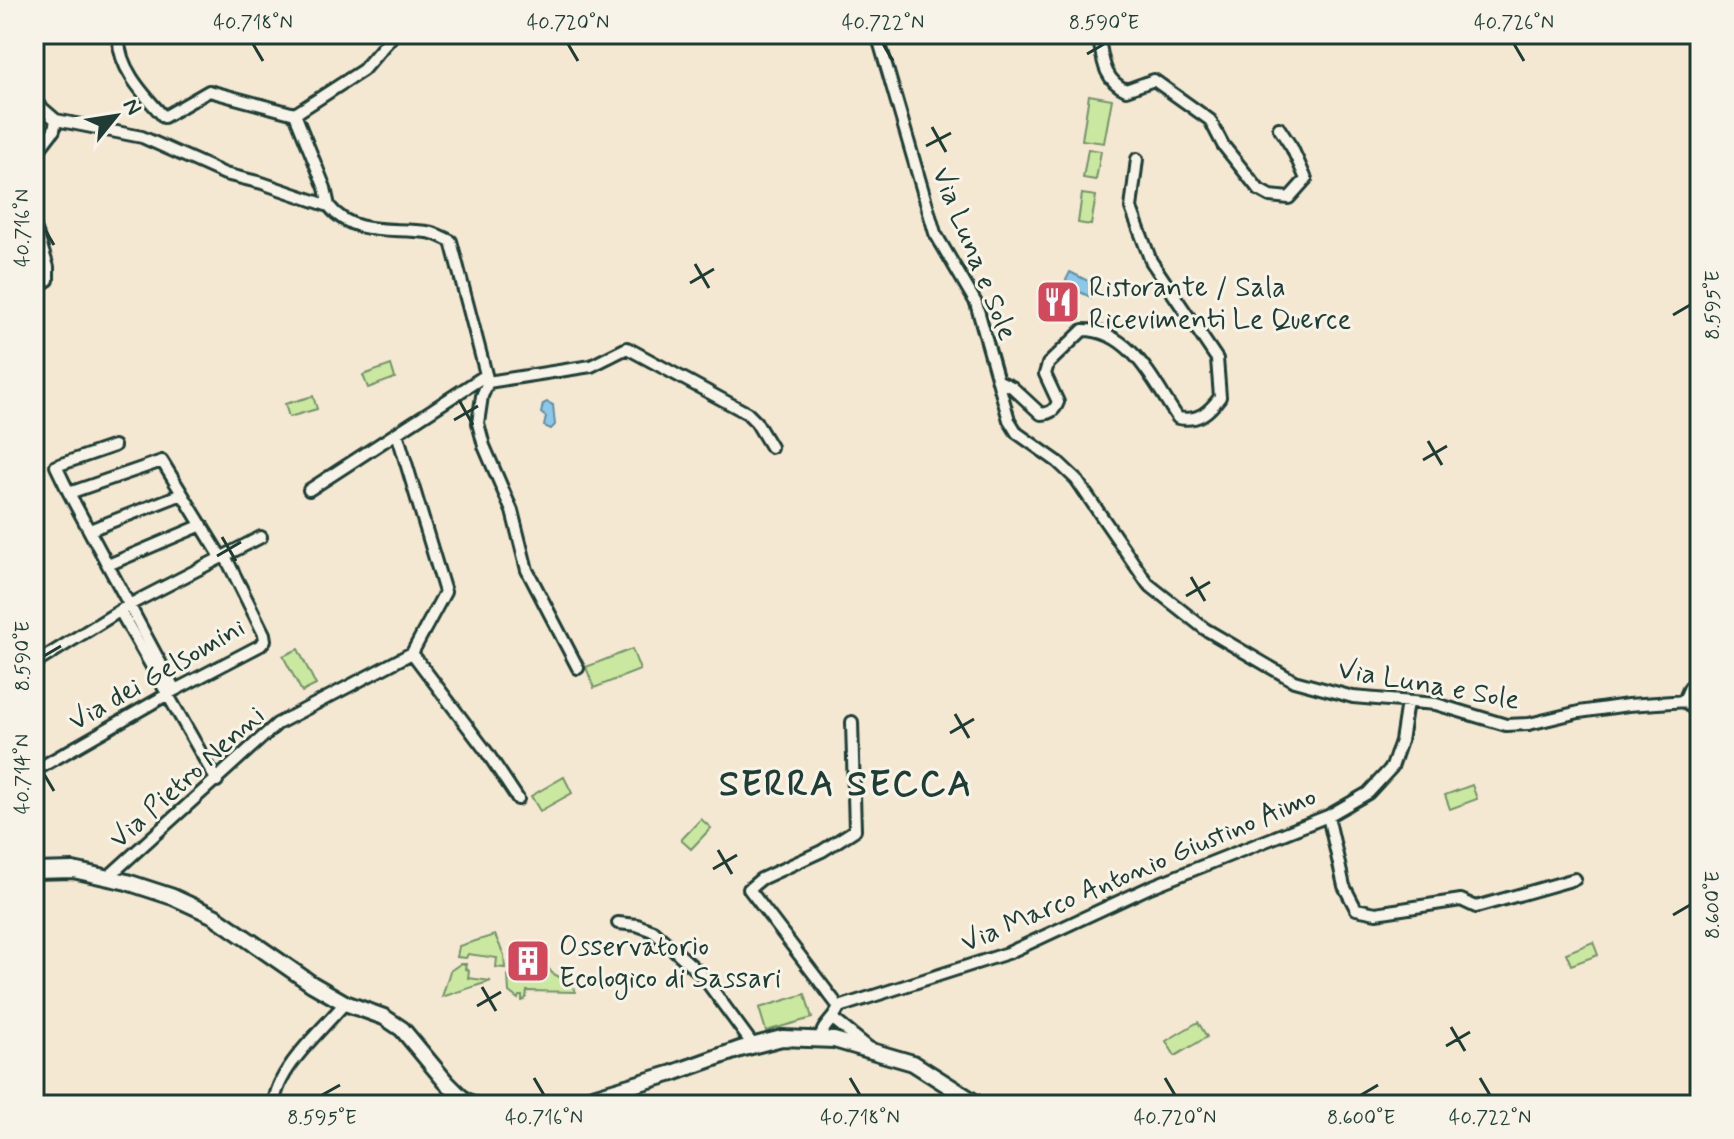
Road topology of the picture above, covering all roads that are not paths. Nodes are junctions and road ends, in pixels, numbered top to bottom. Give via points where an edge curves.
1 (119, 34) edge
2 (394, 34) edge
3 (877, 34) edge
4 (1098, 34) edge
5 (34, 101) edge
6 (295, 114) junction
7 (56, 120) junction
8 (1279, 128) dead end
9 (34, 156) edge
10 (1137, 159) dead end
11 (329, 206) junction
12 (34, 224) edge
13 (34, 289) edge
14 (487, 378) junction
15 (999, 381) junction
16 (397, 433) junction
17 (114, 446) dead end
18 (771, 447) dead end
19 (309, 490) dead end
20 (69, 493) junction
21 (182, 494) junction
22 (202, 525) junction
23 (90, 530) junction
24 (261, 537) dead end
25 (223, 556) junction
26 (108, 565) junction
27 (124, 608) junction
28 (412, 653) junction
29 (34, 664) edge
30 (578, 668) dead end
31 (1700, 683) edge
32 (170, 692) junction
33 (1687, 701) junction
34 (1407, 702) junction
35 (1700, 712) edge
36 (852, 722) dead end
37 (34, 771) edge
38 (217, 781) junction
39 (518, 799) dead end
40 (1328, 816) junction
41 (36, 872) edge
42 (107, 878) junction
43 (1575, 879) dead end
44 (618, 923) dead end
45 (345, 1003) junction
46 (839, 1007) junction
47 (833, 1019) junction
48 (827, 1040) junction
49 (753, 1045) junction
50 (872, 1051) junction
51 (274, 1105) edge
52 (474, 1105) edge
53 (566, 1105) edge
54 (979, 1105) edge

1 - 6 street via 118,45 134,81 164,117 209,91
2 - 6 street via 363,70
3 - 15 street, Via Luna e Sole via 935,233 976,303
4 - 8 street via 1106,74 1116,85 1126,90 1154,80 1210,120 1259,190 1289,198 1306,179
5 - 7 street
6 - 11 street
7 - 9 street
7 - 11 street via 142,137 225,174
10 - 15 street via 1131,208 1151,261 1217,359 1220,397 1198,418 1178,418 1125,344 1097,330 1083,330 1048,364 1045,374 1058,402 1051,412 1041,414
11 - 14 street via 359,227 431,232 451,241
12 - 13 street via 48,267 48,280
14 - 16 street
14 - 18 street via 591,366 627,348 747,413
14 - 30 street via 478,423 484,446 512,511 527,570
15 - 34 street, Via Luna e Sole via 1017,433 1076,479 1148,584 1205,629 1294,681 1353,697
16 - 19 street
16 - 28 street via 445,592
17 - 20 street via 56,466
20 - 21 street via 162,461
20 - 23 street
21 - 22 street
21 - 23 street
22 - 25 street
22 - 26 street
23 - 26 street
24 - 25 street
25 - 27 street
25 - 32 street, Via dei Gelsomini via 265,640
26 - 27 street
27 - 29 street
27 - 32 street
28 - 38 street, Via Pietro Nenni via 277,724
28 - 39 street
31 - 33 street via 1690,687
32 - 37 street, Via dei Gelsomini
32 - 38 street
33 - 34 street, Via Luna e Sole via 1506,725 1436,704
33 - 35 street
34 - 40 street, Via Marco Antonio Giustino Aimo via 1392,767 1368,793
36 - 46 street via 855,830 749,889
38 - 42 street, Via Pietro Nenni
40 - 43 street via 1344,886 1356,909 1376,913 1461,900 1476,907
40 - 46 street, Via Marco Antonio Giustino Aimo via 1150,887 1008,953
41 - 42 main road via 73,870
42 - 45 main road via 173,897 214,916
44 - 49 street via 653,931 701,974
45 - 51 street via 283,1075
45 - 52 main road via 402,1029 446,1082
46 - 47 street
47 - 48 street via 820,1033
47 - 50 street
48 - 49 main road via 782,1038
48 - 50 main road
49 - 53 main road
50 - 54 main road via 913,1063

